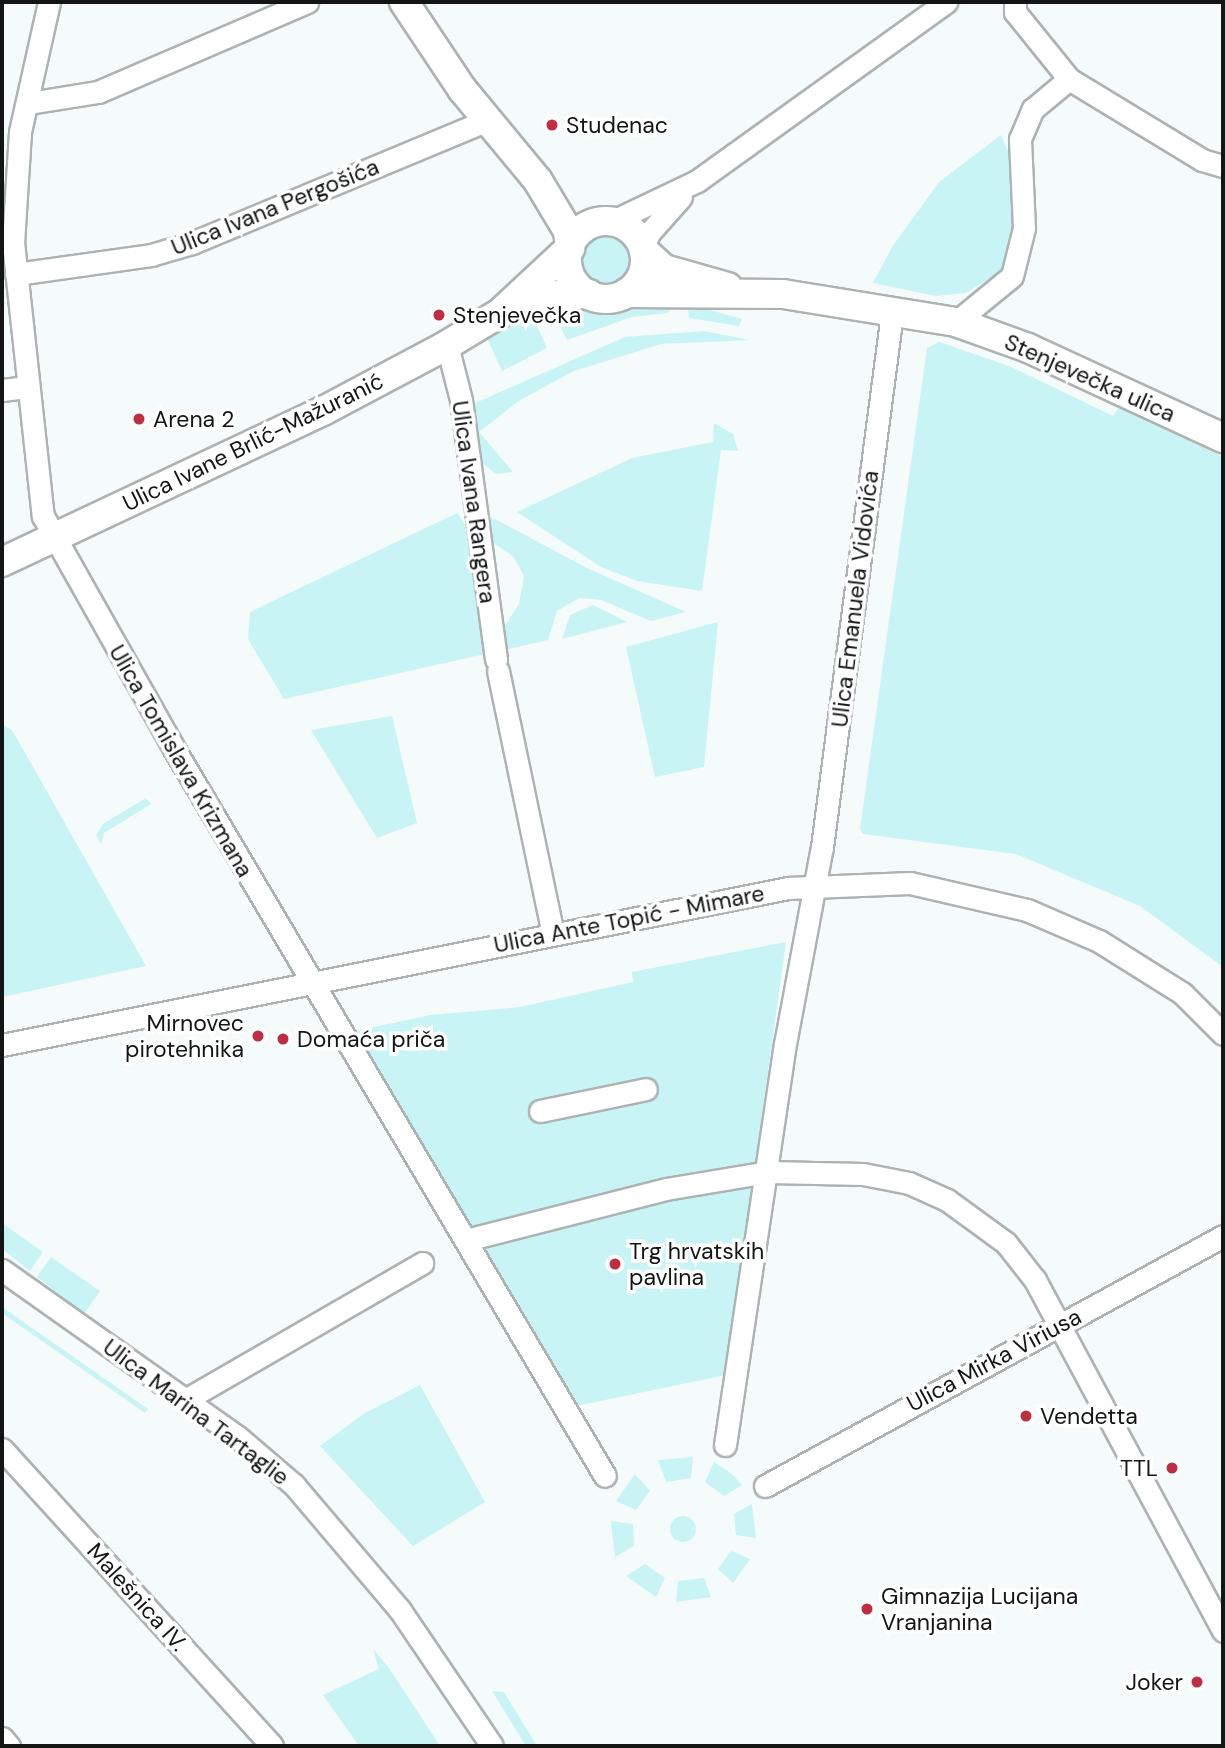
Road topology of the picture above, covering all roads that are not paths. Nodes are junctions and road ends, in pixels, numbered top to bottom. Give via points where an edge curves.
1 (49, 2) edge
2 (307, 2) edge
3 (404, 2) edge
4 (946, 2) edge
5 (1015, 7) edge
6 (1069, 79) junction
7 (29, 103) junction
8 (486, 120) junction
9 (11, 133) edge
10 (1223, 166) edge
11 (538, 181) junction
12 (697, 181) junction
13 (607, 221) junction
14 (7, 243) edge
15 (570, 248) junction
16 (644, 250) junction
17 (16, 274) junction
18 (740, 291) junction
19 (626, 293) junction
20 (589, 295) junction
21 (500, 313) junction
22 (891, 313) junction
23 (956, 322) junction
24 (447, 345) junction
25 (27, 387) junction
26 (2, 390) edge
27 (1223, 438) edge
28 (54, 538) junction
29 (2, 562) edge
30 (815, 885) junction
31 (553, 934) junction
32 (311, 982) junction
33 (1223, 1034) edge
34 (2, 1045) edge
35 (646, 1088) dead end
36 (540, 1111) dead end
37 (768, 1172) junction
38 (1223, 1236) edge
39 (466, 1240) junction
40 (422, 1263) dead end
41 (2, 1270) edge
42 (1060, 1325) junction
43 (185, 1400) junction
44 (725, 1445) dead end
45 (2, 1448) edge
46 (605, 1476) dead end
47 (765, 1486) dead end
48 (1223, 1631) edge
49 (2, 1738) edge
50 (9, 1746) edge
51 (272, 1746) edge
52 (492, 1746) edge

1 - 7 street, Ulica Tomislava Krizmana
2 - 7 street via 98,92
3 - 8 street
4 - 12 street
5 - 6 street
6 - 10 street via 1202,160
6 - 23 street via 1033,108 1020,139 1024,228 1012,276
7 - 9 street, Ulica Tomislava Krizmana
8 - 11 street
8 - 17 street, Ulica Ivana Pergošića via 192,243 151,255
9 - 14 street, Ulica Tomislava Krizmana
11 - 13 street via 577,212
11 - 15 street via 568,231
12 - 13 street
12 - 16 street via 666,211
13 - 15 street via 580,231
13 - 16 street via 634,232
14 - 17 street, Ulica Tomislava Krizmana
15 - 20 street via 571,277
15 - 21 street, Ulica Ivane Brlić-Mažuranić
16 - 18 street, Stenjevečka ulica via 664,269
16 - 19 street via 643,273
17 - 25 street, Ulica Tomislava Krizmana
18 - 19 street, Stenjevečka ulica via 705,296
18 - 22 street, Stenjevečka ulica
19 - 20 street via 614,298
20 - 21 street, Ulica Ivane Brlić-Mažuranić via 559,295
21 - 24 street, Ulica Ivane Brlić-Mažuranić
22 - 23 street, Stenjevečka ulica
22 - 30 street, Ulica Emanuela Vidovića
23 - 27 street, Stenjevečka ulica via 1028,348
24 - 28 street, Ulica Ivane Brlić-Mažuranić via 323,411
24 - 31 street, Ulica Ivana Rangera via 461,400 497,665
25 - 26 street
25 - 28 street, Ulica Tomislava Krizmana via 38,496
28 - 29 street, Ulica Ivane Brlić-Mažuranić
28 - 32 street, Ulica Tomislava Krizmana
30 - 31 street, Ulica Ante Topić - Mimare
30 - 33 street, Ulica Ante Topić - Mimare via 911,883 1027,910 1146,968
30 - 37 street
31 - 32 street, Ulica Ante Topić - Mimare
32 - 34 street, Ulica Ante Topić - Mimare
32 - 39 street
35 - 36 street
37 - 39 street via 666,1189
37 - 42 street via 863,1174 909,1183 947,1200 1006,1243
37 - 44 street
38 - 42 street, Ulica Mirka Viriusa
39 - 46 street
40 - 43 street
41 - 43 street, Ulica Marina Tartaglie
42 - 47 street, Ulica Mirka Viriusa
42 - 48 street
43 - 52 street, Ulica Marina Tartaglie via 257,1451 318,1509 400,1610
45 - 51 street, Malešnica IV.
49 - 50 street

